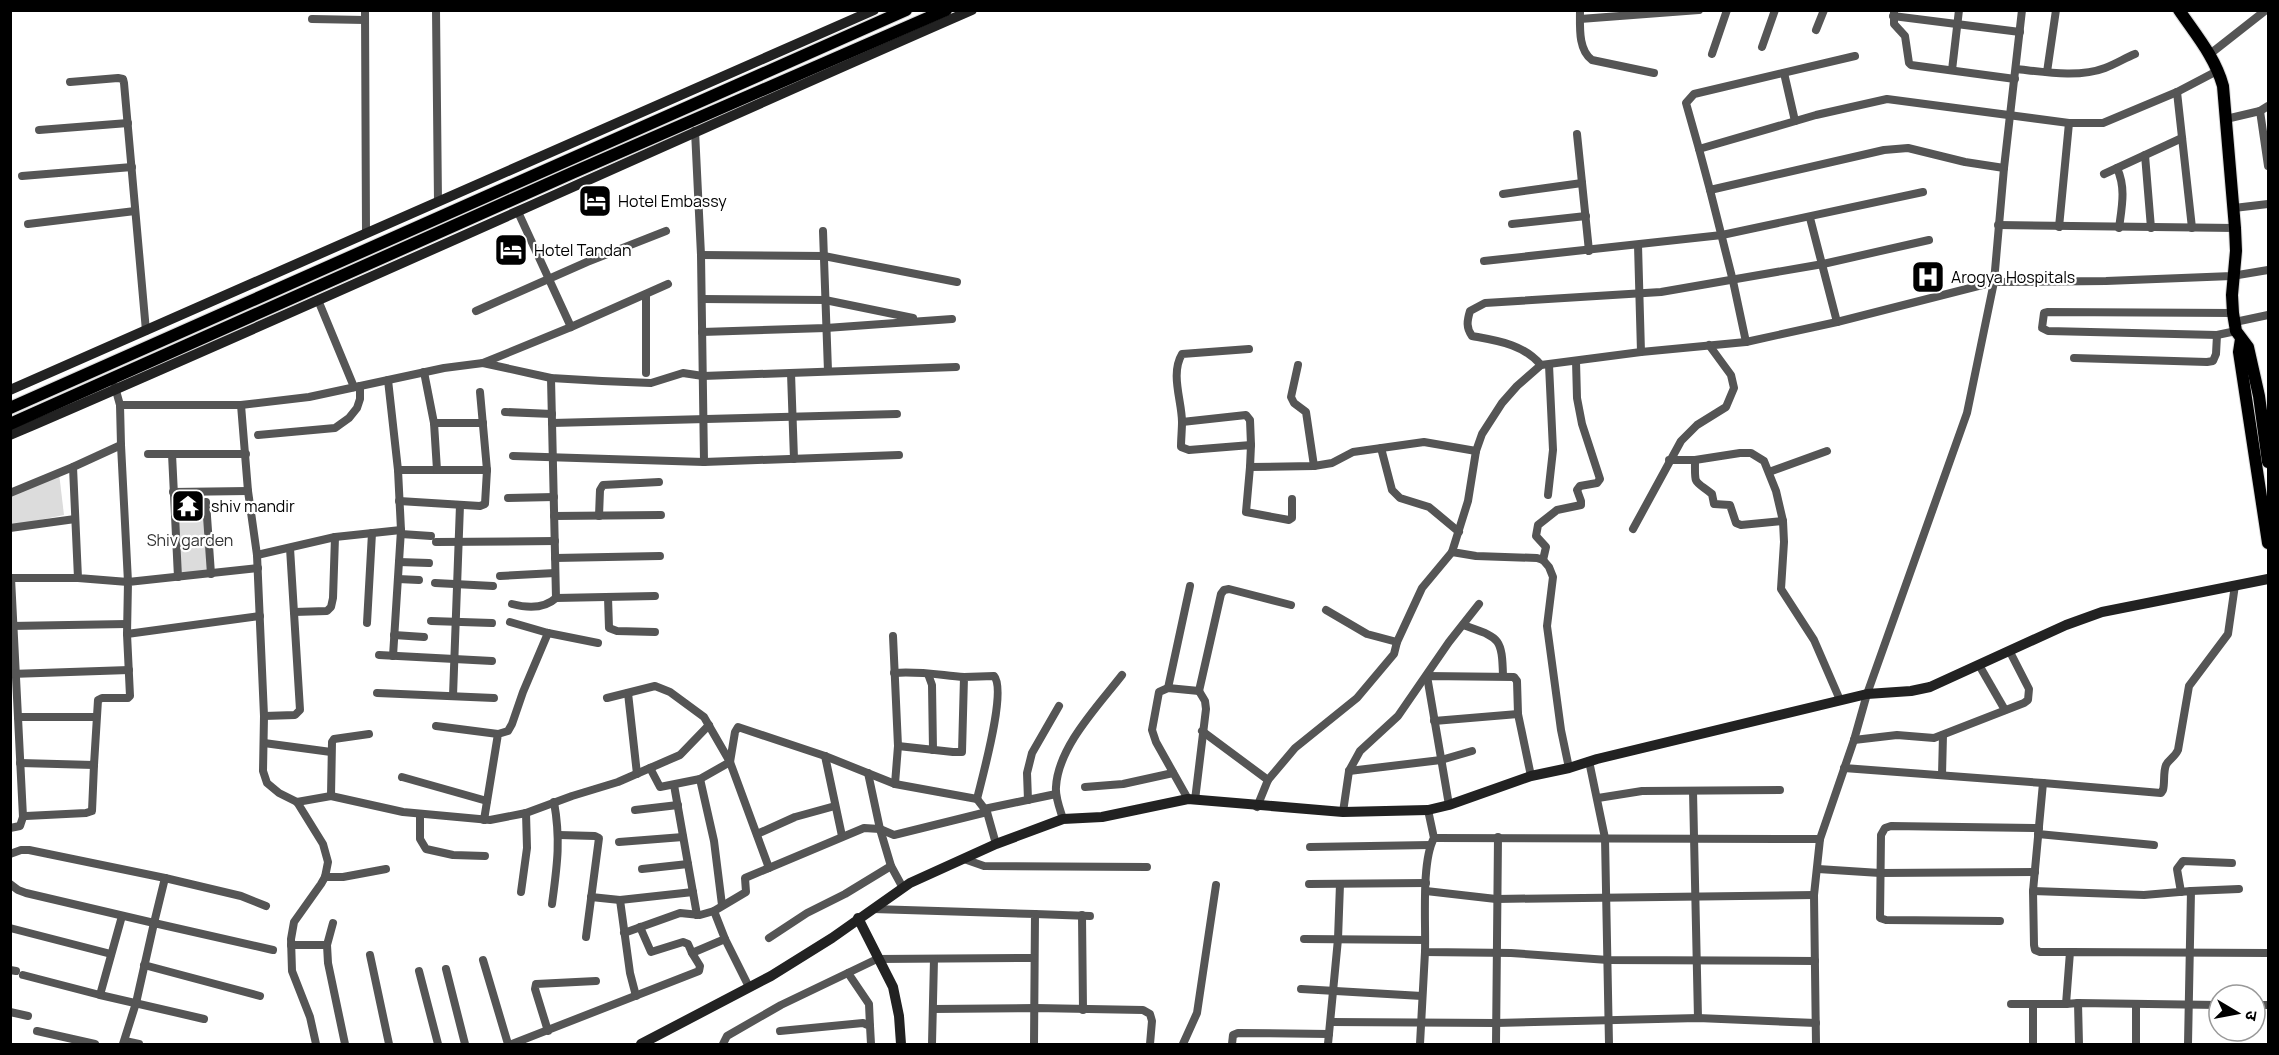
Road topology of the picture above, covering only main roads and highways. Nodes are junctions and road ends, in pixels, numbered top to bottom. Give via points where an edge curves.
1 (906, 10) edge
2 (946, 10) edge
3 (2179, 10) edge
4 (2236, 326) junction
5 (10, 408) edge
6 (10, 424) edge
7 (2268, 462) edge
8 (2268, 543) edge

1 - 5 main road
2 - 6 main road via 572,173 114,384
3 - 4 main road via 2210,54 2223,86 2234,208 2236,251 2232,276
4 - 7 main road via 2248,347
4 - 8 main road

